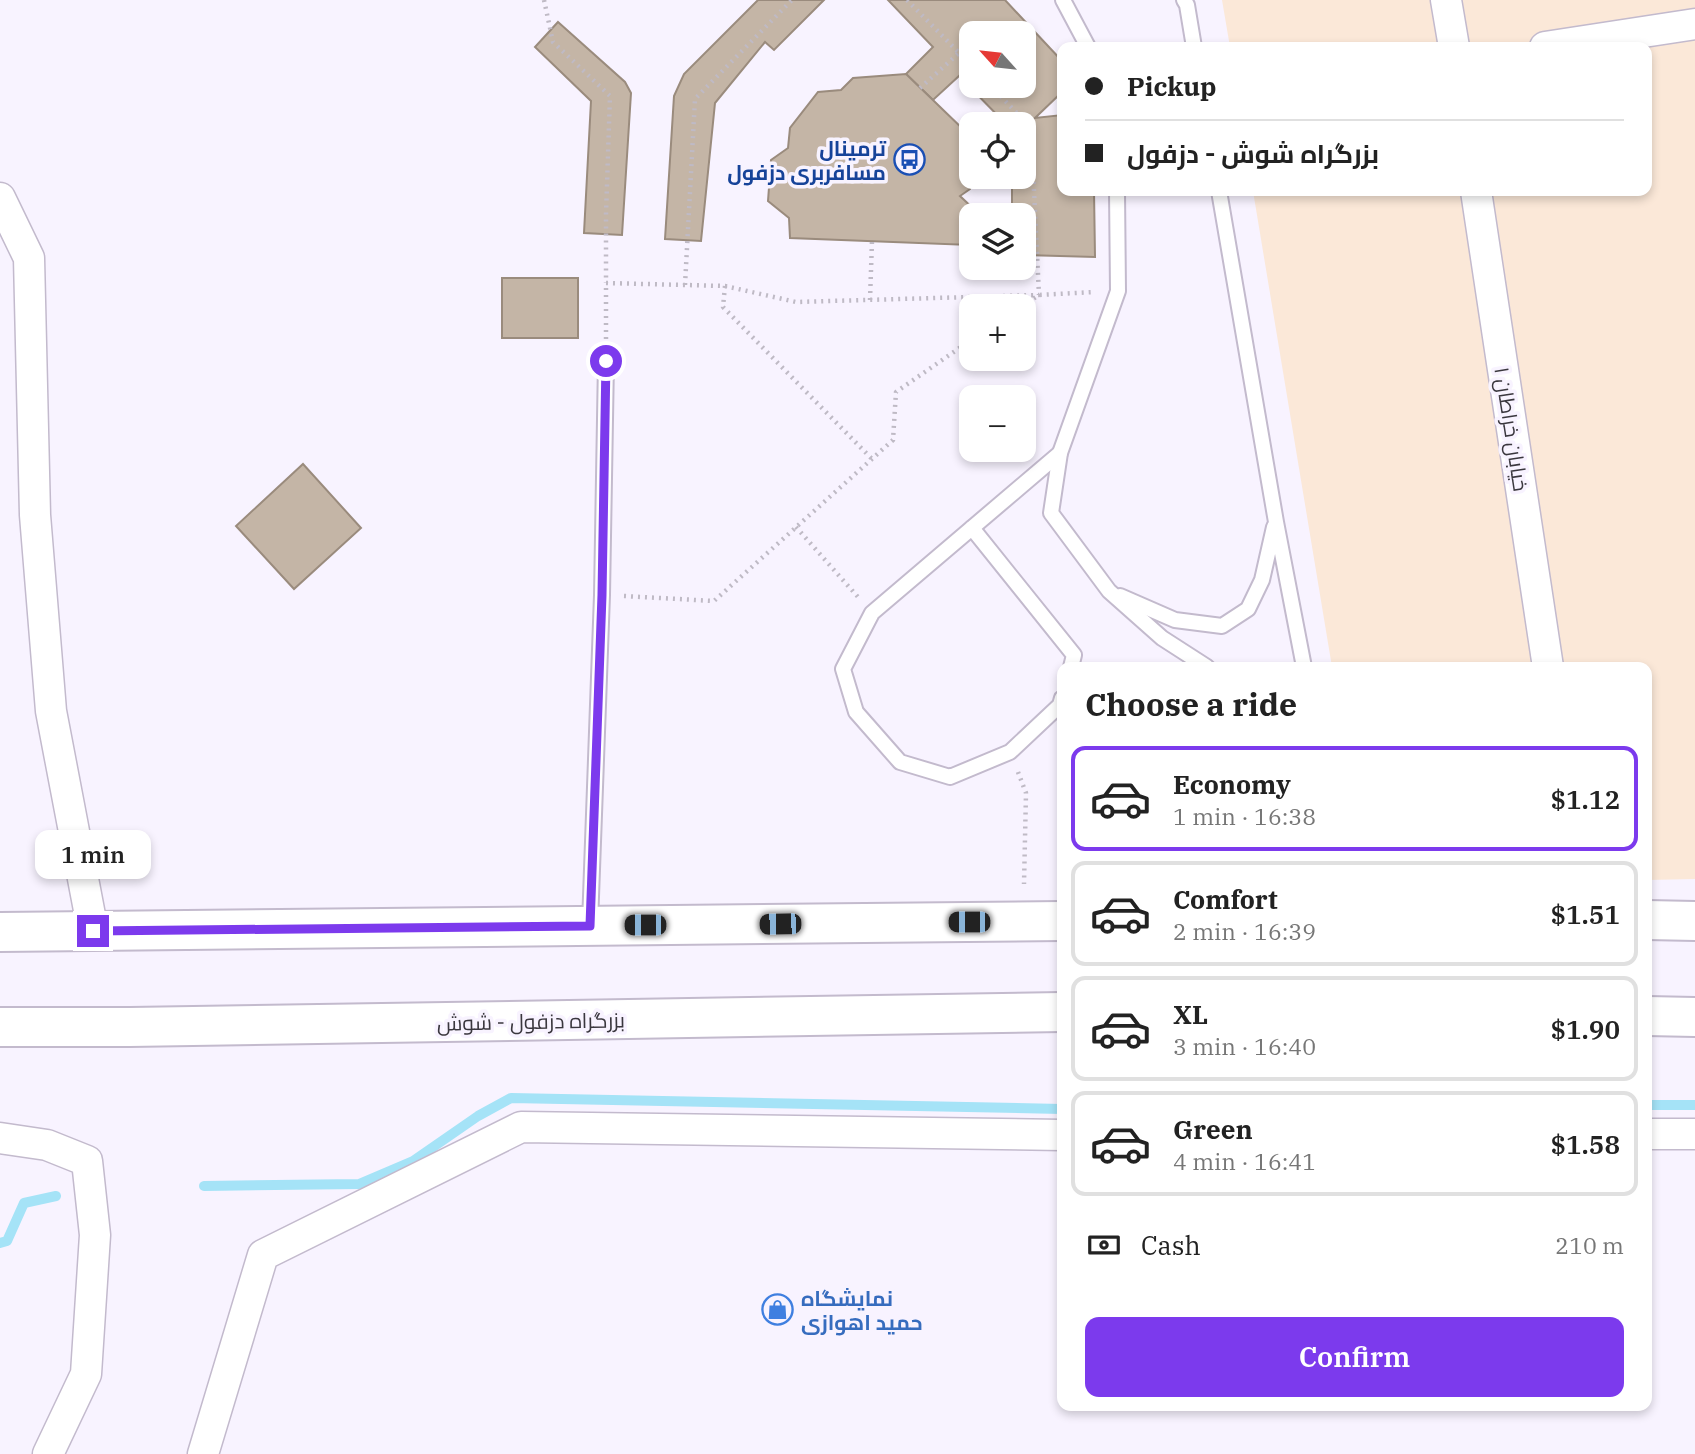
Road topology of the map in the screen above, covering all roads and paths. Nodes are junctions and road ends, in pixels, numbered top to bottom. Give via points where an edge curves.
1 (544, 0) edge
2 (792, 0) edge
3 (907, 0) edge
4 (1063, 0) edge
5 (1184, 0) edge
6 (1446, 0) edge
7 (1695, 24) edge
8 (1085, 42) edge
9 (1193, 42) edge
10 (1453, 42) edge
11 (1578, 42) edge
12 (959, 53) joint
13 (920, 88) dead end
14 (1002, 98) edge
15 (1117, 196) edge
16 (1220, 196) edge
17 (1477, 196) edge
18 (0, 198) edge
19 (1034, 203) edge
20 (872, 241) dead end
21 (1036, 249) edge
22 (606, 283) junction
23 (685, 285) junction
24 (725, 286) junction
25 (1118, 291) junction
26 (1039, 295) junction
27 (1036, 297) edge
28 (870, 299) junction
29 (959, 348) edge
30 (606, 361) joint
31 (1060, 453) junction
32 (872, 459) junction
33 (1276, 522) junction
34 (796, 527) junction
35 (972, 528) junction
36 (1109, 591) junction
37 (602, 595) junction
38 (872, 613) junction
39 (1072, 662) edge
40 (1199, 662) edge
41 (1303, 662) edge
42 (1547, 662) edge
43 (1057, 708) edge
44 (1010, 752) junction
45 (1652, 919) edge
46 (1057, 921) edge
47 (1695, 921) edge
48 (1023, 922) junction
49 (590, 926) junction
50 (93, 931) junction
51 (0, 932) edge
52 (1057, 1012) edge
53 (1652, 1016) edge
54 (1695, 1017) edge
55 (0, 1027) edge
56 (1652, 1134) edge
57 (1695, 1134) edge
58 (1057, 1135) edge
59 (0, 1138) edge
60 (48, 1454) edge
61 (204, 1454) edge

1 - 22 path via 553,42 610,96
2 - 23 path via 695,99
3 - 12 path
4 - 8 lane
5 - 9 lane
6 - 10 street
7 - 11 street
12 - 13 path
14 - 19 path via 1031,128
15 - 25 lane
16 - 33 lane
17 - 42 street, خیابان خراطان ۱
18 - 50 street via 29,258 35,515 51,711
20 - 28 path
21 - 26 path
22 - 23 path
22 - 30 path
23 - 24 path
24 - 28 path via 796,302
24 - 32 path via 723,307
25 - 26 path
25 - 31 lane
26 - 27 path
26 - 28 path
29 - 32 path via 896,392 893,440
30 - 37 lane
31 - 35 lane
31 - 36 lane via 1051,513
32 - 34 path
33 - 36 lane via 1262,580 1248,609 1223,626 1175,620
33 - 41 lane
34 - 37 path via 714,601
34 - 38 path
35 - 38 lane
35 - 39 lane via 1074,655
36 - 40 lane via 1162,638
37 - 49 lane
38 - 44 lane via 843,669 856,712 900,762 950,777
43 - 44 lane
44 - 48 path via 1027,793
45 - 47 highway
46 - 48 highway
48 - 49 highway
49 - 50 highway
50 - 51 highway
52 - 55 highway, بزرگراه دزفول - شوش
53 - 54 highway
56 - 57 street
58 - 61 street via 521,1127 263,1255
59 - 60 street via 47,1145 87,1161 95,1235 86,1374

